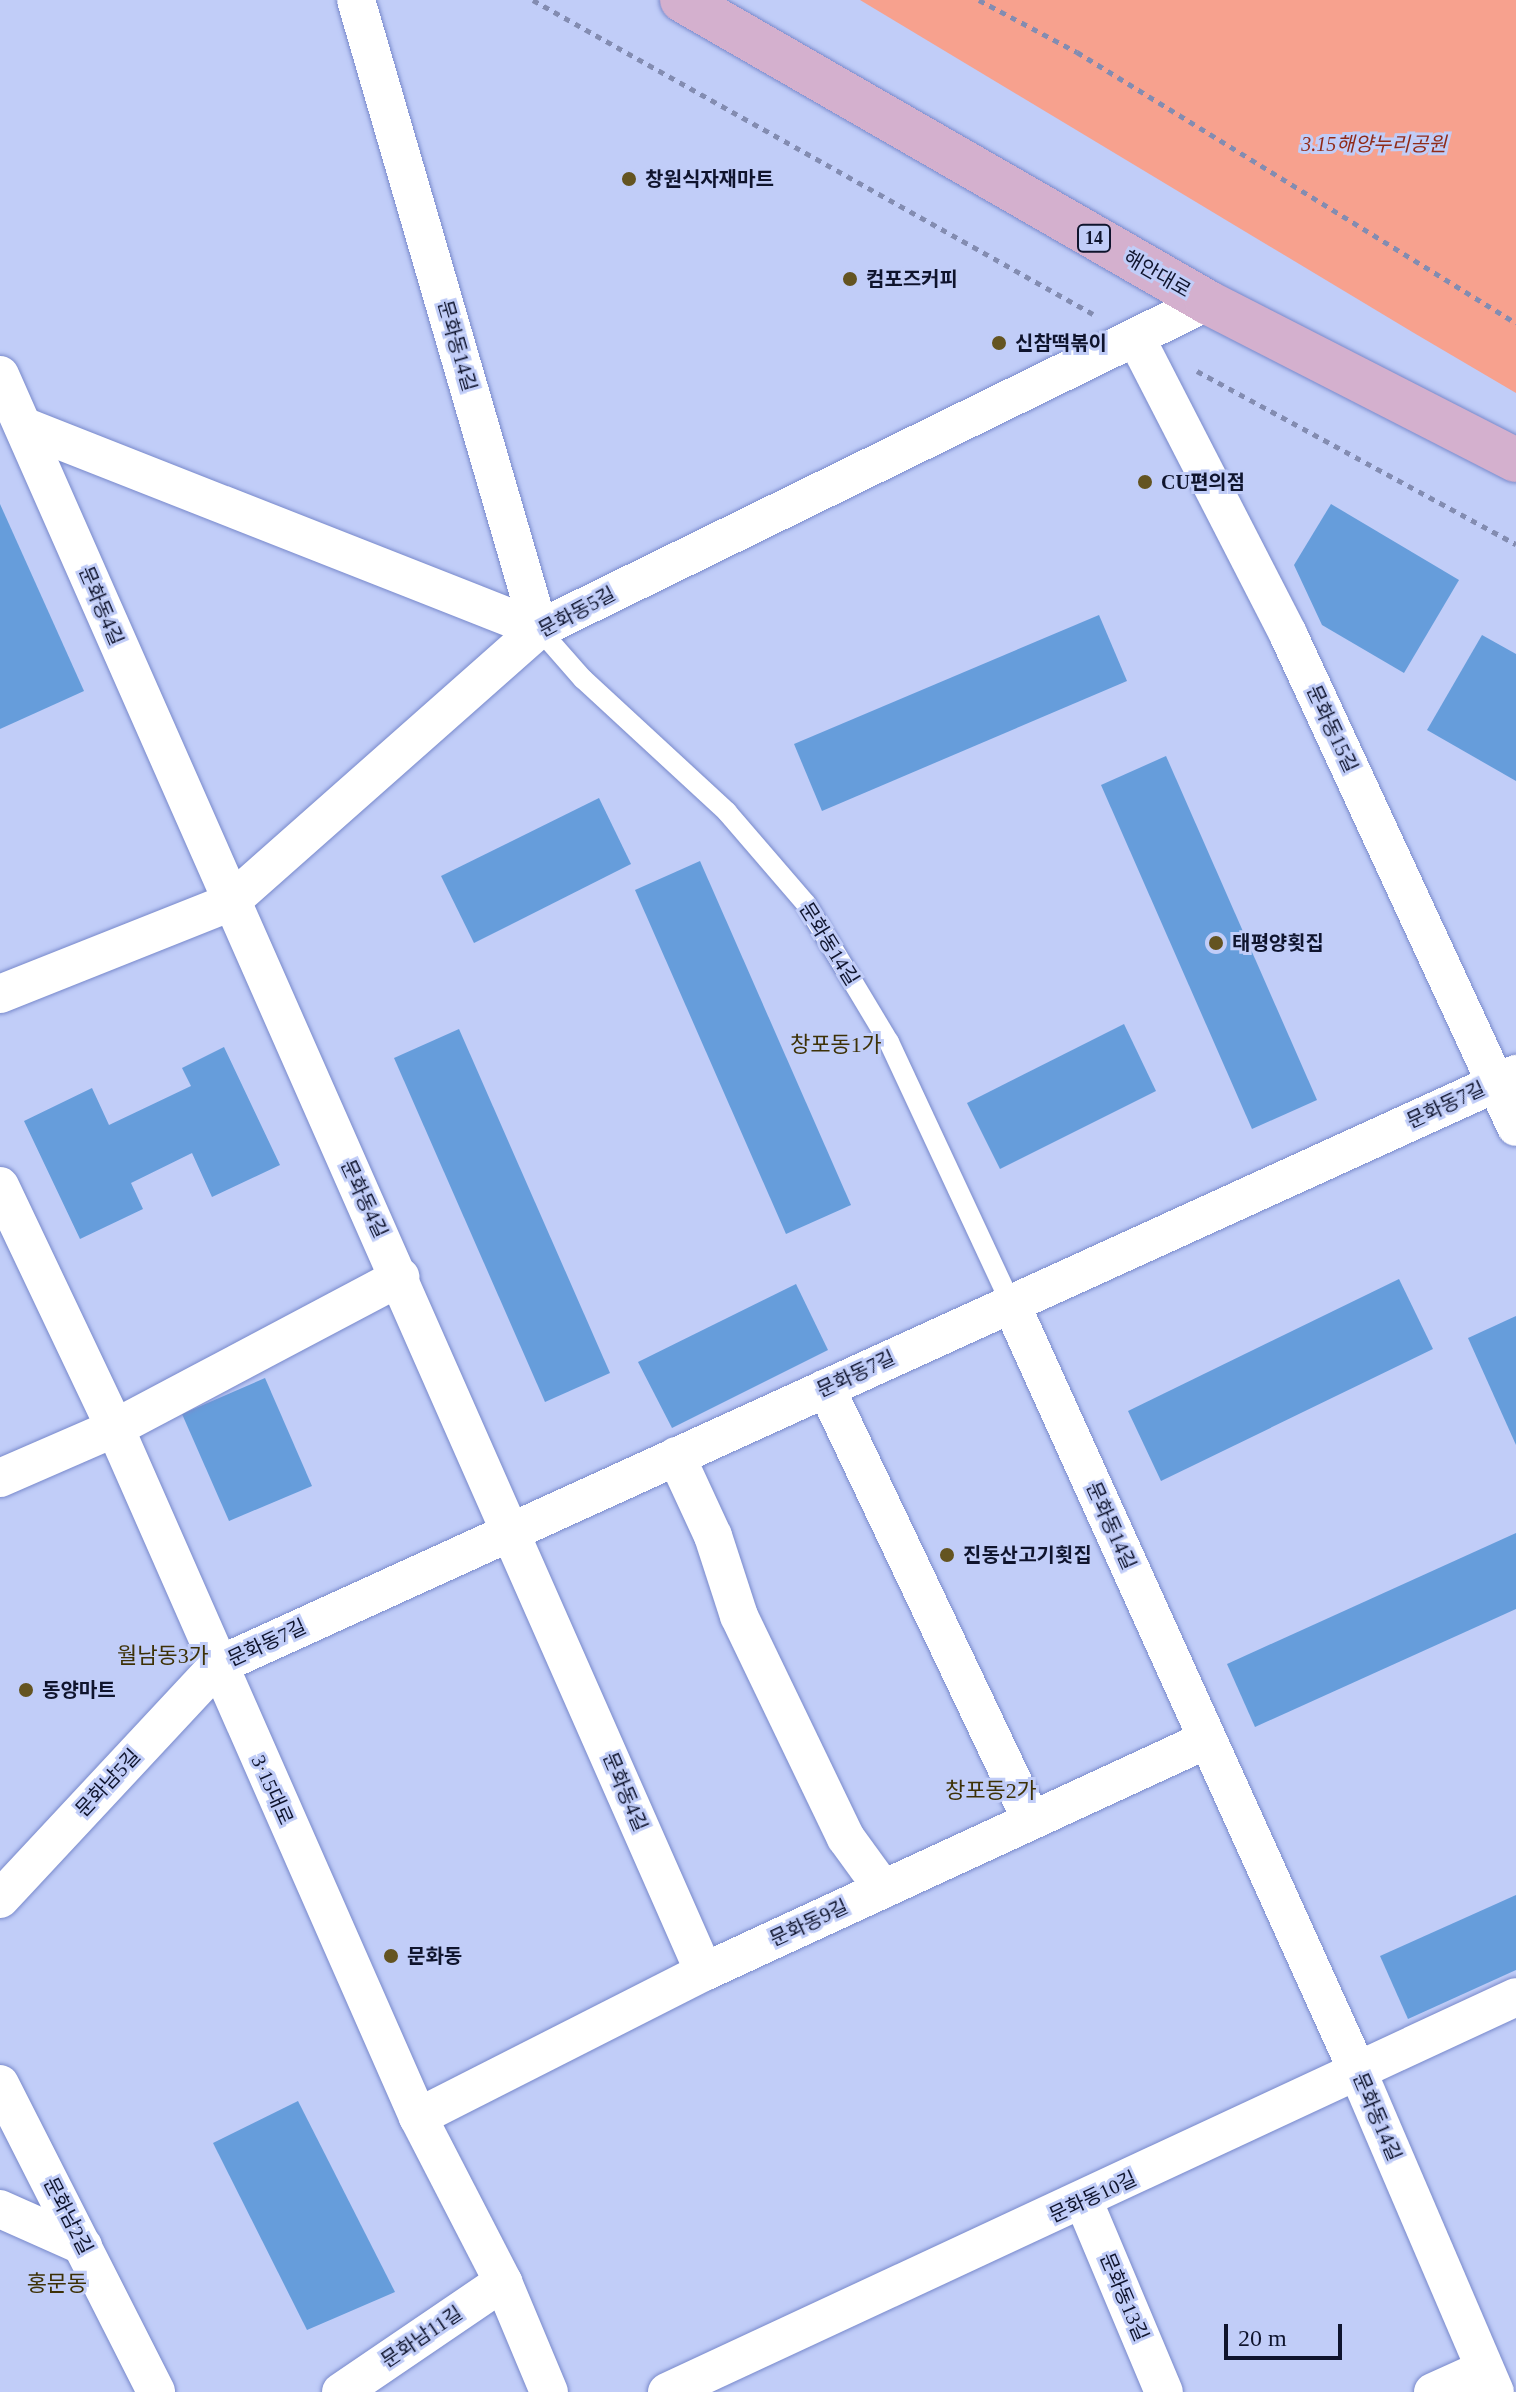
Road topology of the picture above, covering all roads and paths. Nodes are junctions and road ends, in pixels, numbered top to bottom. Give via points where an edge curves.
1 (356, 0) edge
2 (533, 0) edge
3 (682, 0) edge
4 (979, 0) edge
5 (1207, 302) junction
6 (1516, 323) edge
7 (1136, 338) junction
8 (1190, 367) dead end
9 (0, 375) edge
10 (23, 426) junction
11 (1516, 460) edge
12 (1516, 544) edge
13 (539, 629) junction
14 (229, 903) junction
15 (0, 994) edge
16 (1506, 1078) edge
17 (1516, 1127) edge
18 (0, 1186) edge
19 (400, 1277) junction
20 (1011, 1304) junction
21 (826, 1388) junction
22 (115, 1428) junction
23 (676, 1456) junction
24 (0, 1478) edge
25 (512, 1531) junction
26 (217, 1666) junction
27 (1206, 1740) junction
28 (1031, 1820) junction
29 (883, 1889) junction
30 (0, 1899) edge
31 (704, 1972) junction
32 (1516, 1997) edge
33 (1357, 2070) junction
34 (0, 2084) edge
35 (418, 2117) junction
36 (1084, 2202) junction
37 (0, 2209) edge
38 (83, 2246) junction
39 (503, 2282) junction
40 (1490, 2380) edge
41 (156, 2392) edge
42 (341, 2392) edge
43 (549, 2392) edge
44 (667, 2392) edge
45 (1164, 2392) edge
46 (1433, 2392) edge

1 - 13 street, 문화동14길
2 - 7 path
3 - 5 main road, 해안대로 / 14
4 - 6 path via 1077,52
5 - 7 street, 문화동5길
5 - 11 main road, 해안대로 / 14
7 - 13 street, 문화동5길
7 - 16 street, 문화동15길
8 - 12 path
9 - 10 street, 문화동4길
10 - 13 street
10 - 14 street, 문화동4길
13 - 14 street, 문화동5길
13 - 20 lane, 문화동14길 via 583,679 727,812 806,904 889,1042
14 - 15 street, 문화동5길
14 - 19 street, 문화동4길
16 - 17 street, 문화동15길
16 - 20 street, 문화동7길
18 - 22 street, 3·15대로
19 - 22 street
19 - 25 street, 문화동4길
20 - 21 street, 문화동7길
20 - 27 street, 문화동14길
21 - 23 street, 문화동7길
21 - 28 street
22 - 24 street
22 - 26 street, 3·15대로
23 - 25 street, 문화동7길
23 - 29 street via 713,1536 739,1616 846,1838
25 - 26 street, 문화동7길
25 - 31 street, 문화동4길
26 - 30 street, 문화남5길
26 - 35 street, 3·15대로
27 - 28 street, 문화동9길
27 - 33 street, 문화동14길
28 - 29 street, 문화동9길
29 - 31 street, 문화동9길
31 - 35 street, 문화동9길
32 - 33 street, 문화동10길
33 - 36 street, 문화동10길
33 - 40 street, 문화동14길
34 - 38 street, 문화남2길
35 - 39 street, 3·15대로
36 - 44 street, 문화동10길
36 - 45 street, 문화동13길
37 - 38 street
38 - 41 street, 문화남2길
39 - 42 street, 문화남11길
39 - 43 street, 3·15대로
40 - 46 street

